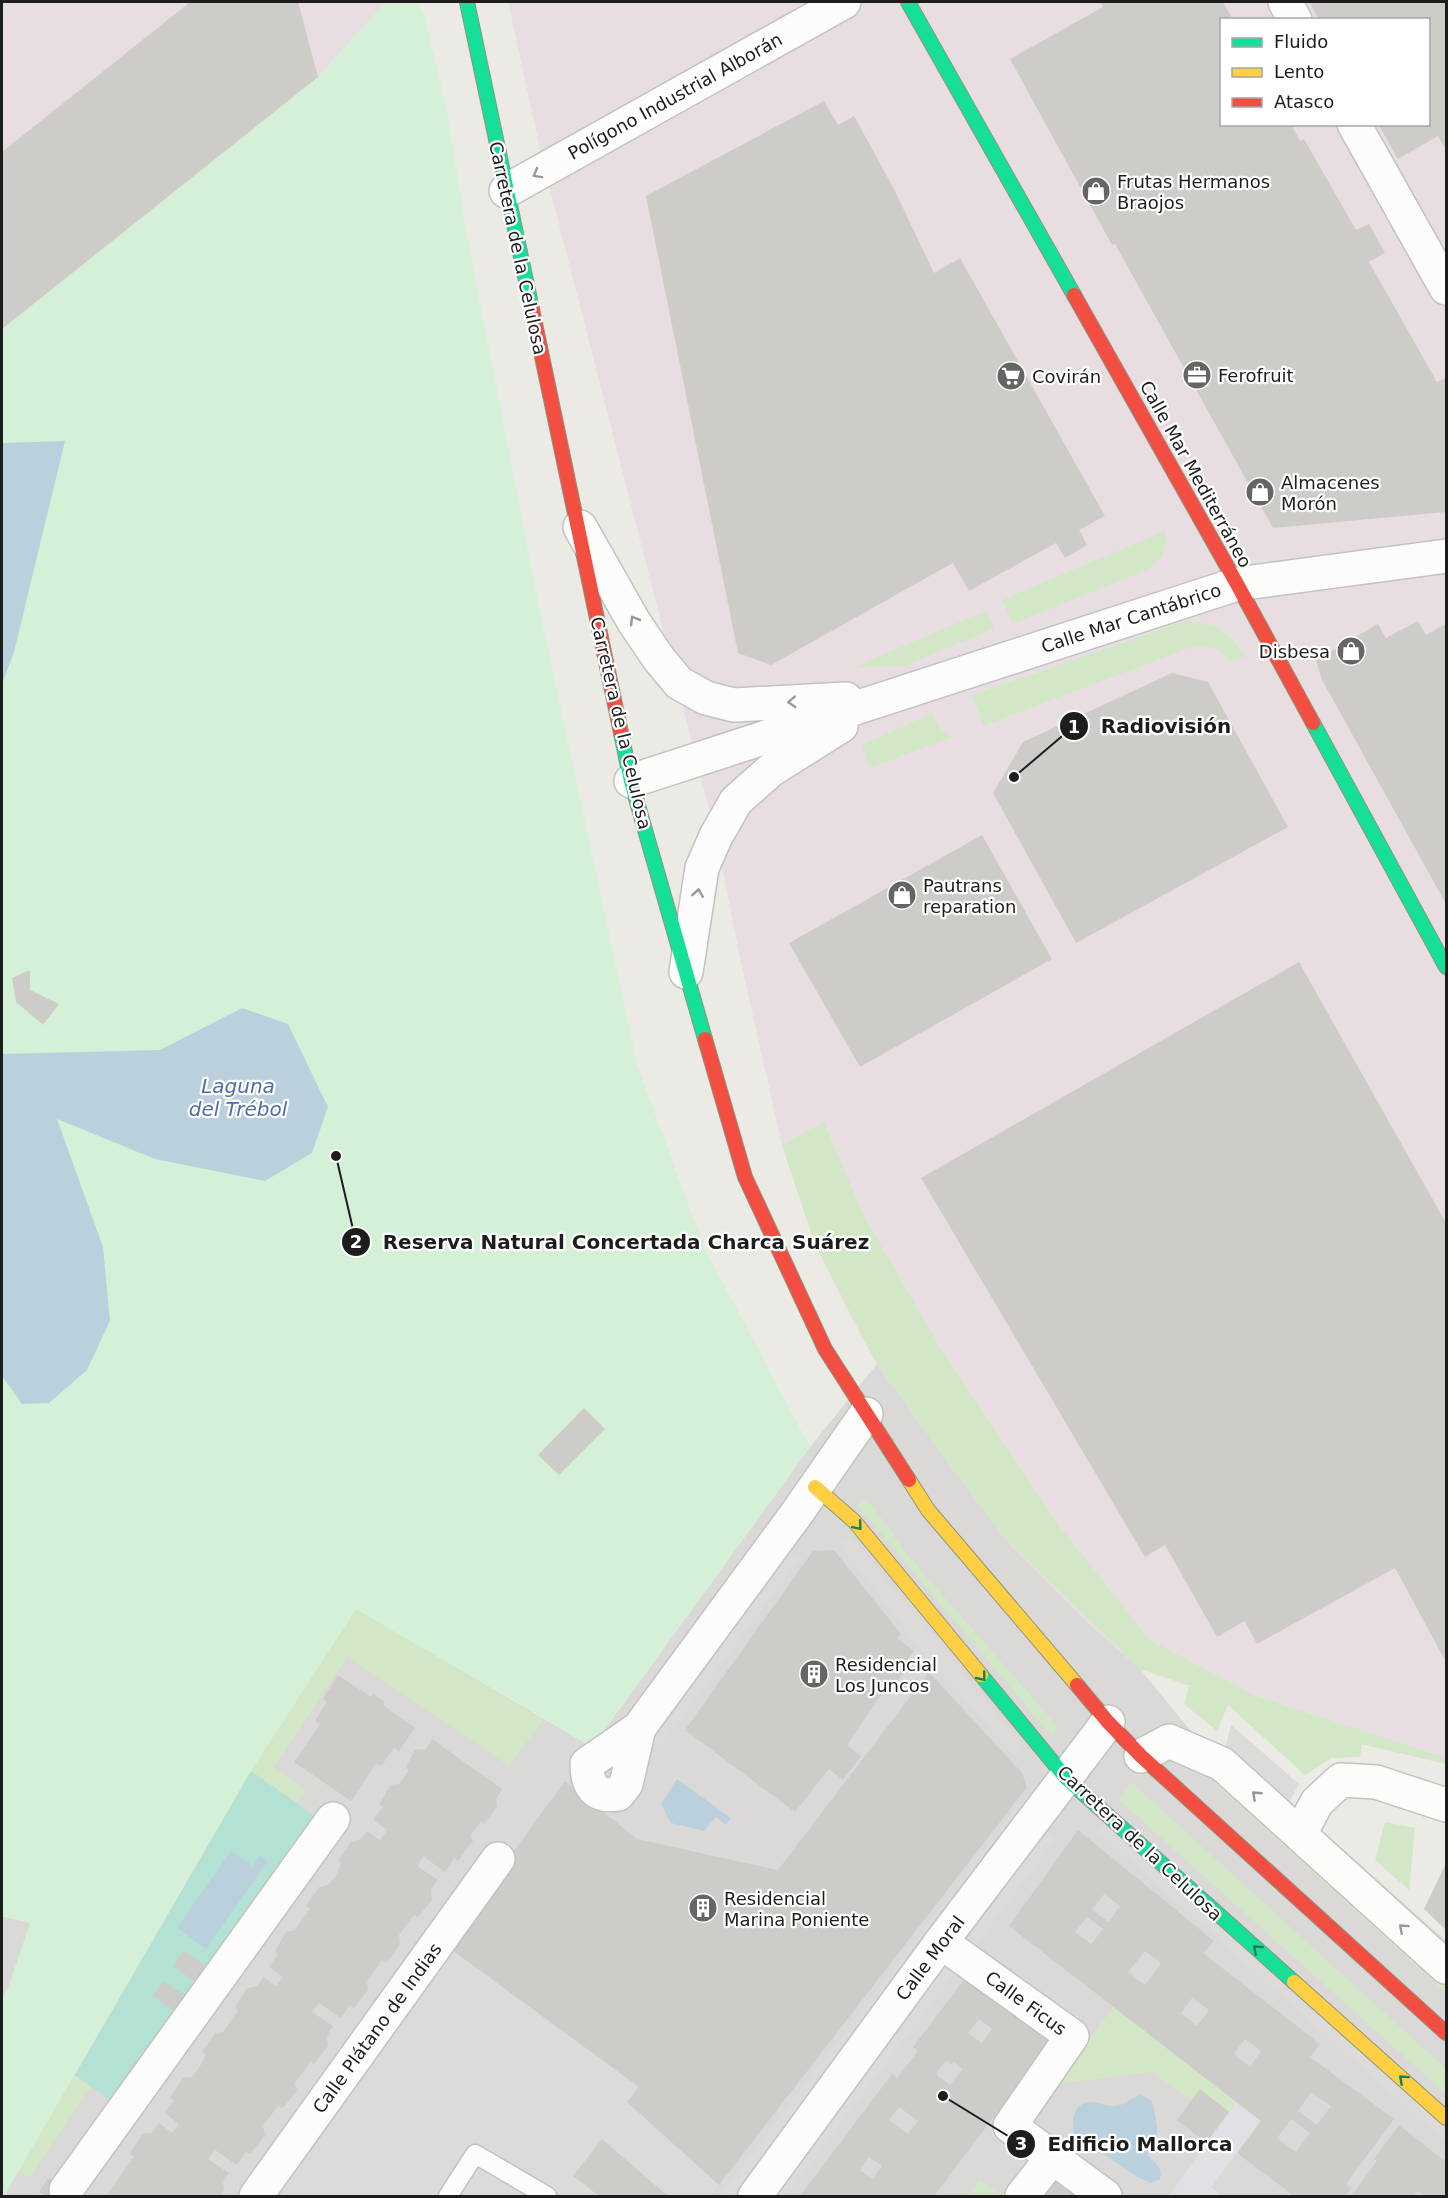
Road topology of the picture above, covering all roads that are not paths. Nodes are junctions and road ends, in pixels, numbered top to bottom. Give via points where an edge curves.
1 (466, 2) edge
2 (844, 2) edge
3 (908, 2) edge
4 (1285, 2) edge
5 (1294, 18) edge
6 (1355, 126) edge
7 (506, 190) junction
8 (1446, 288) edge
9 (576, 521) junction
10 (1446, 556) edge
11 (1237, 584) junction
12 (892, 696) junction
13 (631, 781) junction
14 (1446, 968) edge
15 (686, 972) junction
16 (866, 1414) junction
17 (815, 1487) junction
18 (1108, 1722) junction
19 (639, 1728) dead end
20 (1141, 1756) junction
21 (1066, 1778) junction
22 (1446, 1805) edge
23 (333, 1819) dead end
24 (1300, 1834) junction
25 (498, 1859) dead end
26 (941, 1942) junction
27 (1446, 1967) edge
28 (1446, 2033) edge
29 (1446, 2118) edge
30 (1052, 2158) junction
31 (66, 2190) dead end
32 (255, 2196) edge
33 (448, 2196) edge
34 (547, 2196) edge
35 (755, 2196) edge
36 (1022, 2196) edge
37 (1105, 2196) edge

1 - 7 main road, Carretera de la Celulosa
2 -> 7 street, Polígono Industrial Alborán
3 - 11 main road, Calle Mar Mediterráneo
4 - 5 street
6 - 8 street
7 - 9 main road, Carretera de la Celulosa
12 -> 9 street, Calle Mar Cantábrico via 734,705 706,698 679,683 659,659
9 - 13 main road, Carretera de la Celulosa
10 - 11 street, Calle Mar Cantábrico
11 - 12 street, Calle Mar Cantábrico
11 - 14 main road, Calle Mar Mediterráneo
12 - 13 street, Calle Mar Cantábrico
15 -> 12 street, Calle Mar Cantábrico via 702,868 736,801 771,770
13 - 15 main road, Carretera de la Celulosa
15 - 16 main road, Carretera de la Celulosa via 744,1177 825,1349
16 - 17 street
16 - 18 main road, Carretera de la Celulosa via 928,1510
17 - 19 street
17 -> 21 main road, Carretera de la Celulosa via 854,1521
18 - 20 main road, Carretera de la Celulosa
18 - 21 street, Calle Moral
24 -> 20 street via 1222,1764 1169,1741
20 - 28 main road, Carretera de la Celulosa
21 - 26 street, Calle Moral
29 -> 21 main road, Carretera de la Celulosa
22 - 24 street via 1376,1782 1341,1780 1317,1803
23 - 31 street
27 -> 24 street
25 - 32 street, Calle Plátano de Indias
26 - 30 street, Calle Ficus via 1072,2036 1010,2126
26 - 35 street, Calle Moral
30 - 36 street
30 - 37 street, Calle Ficus
33 - 34 lane via 475,2154

